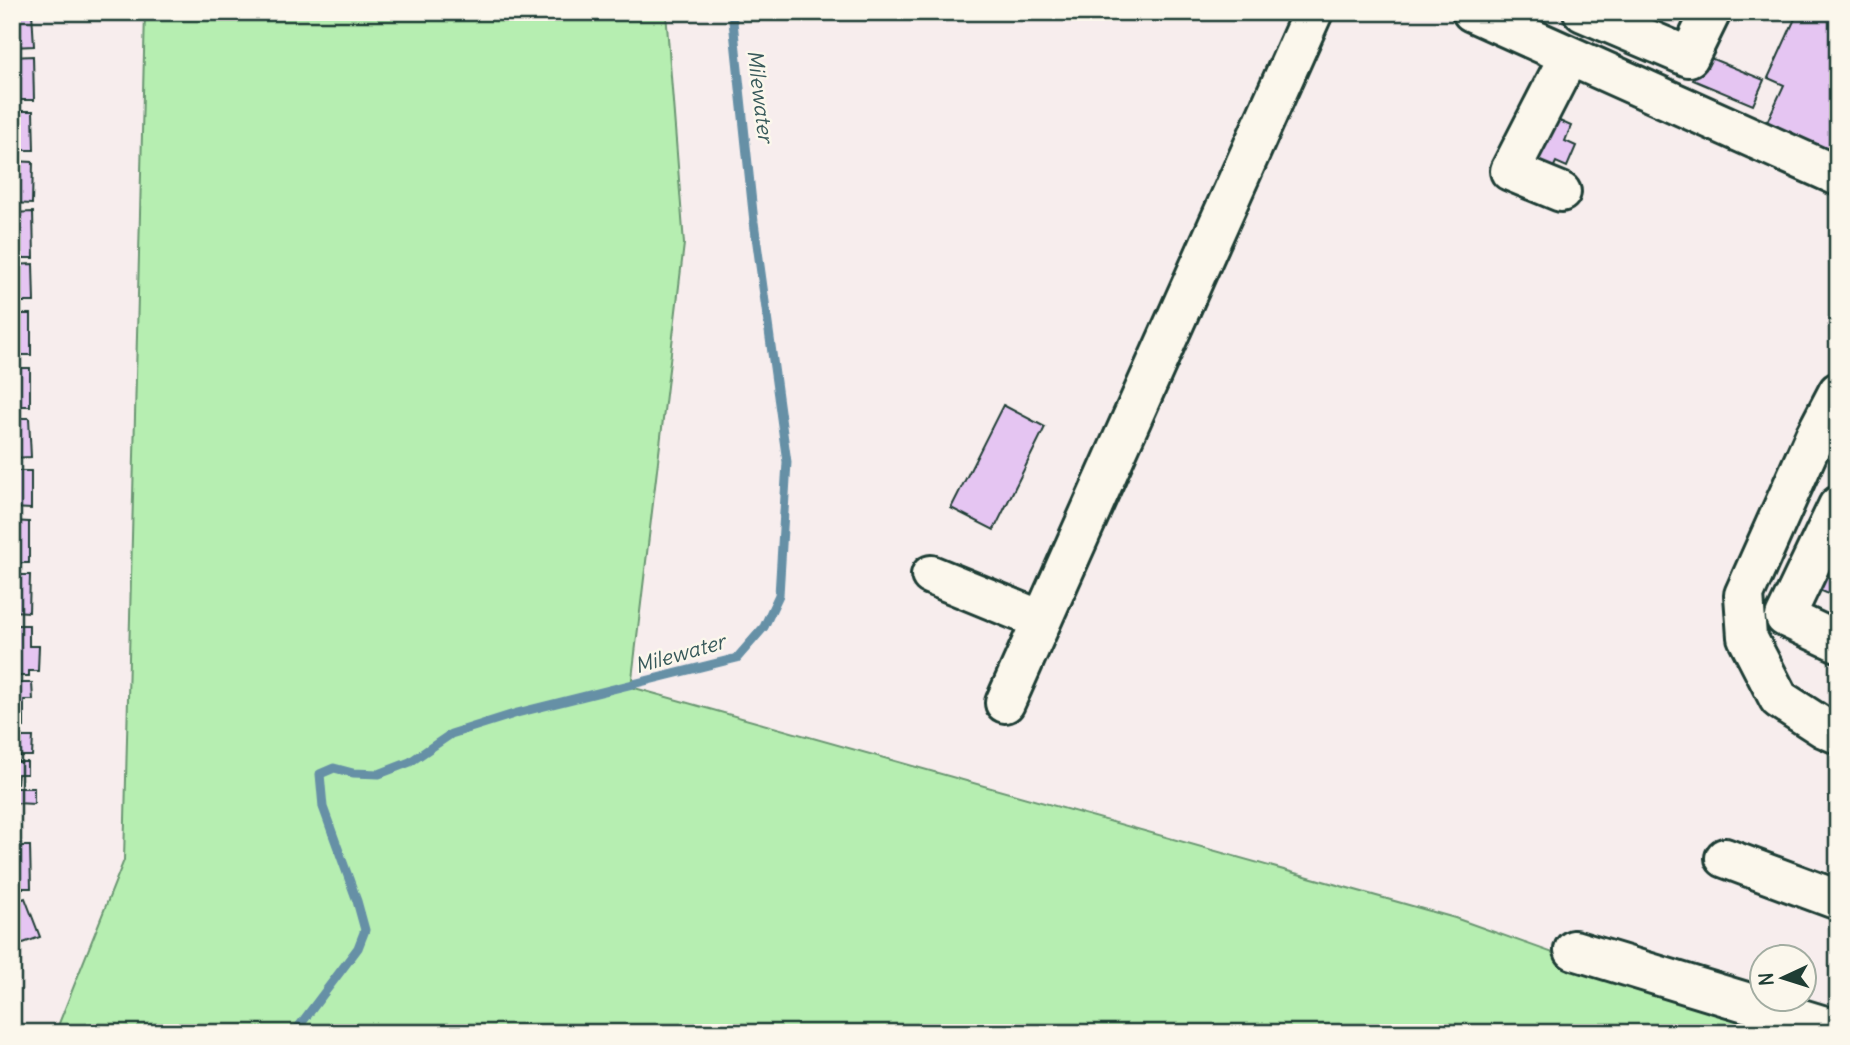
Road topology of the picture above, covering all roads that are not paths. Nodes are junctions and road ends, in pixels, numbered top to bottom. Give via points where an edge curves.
1 (1313, 12) edge
2 (1472, 12) edge
3 (1583, 12) edge
4 (1711, 12) edge
5 (1569, 56) junction
6 (1838, 176) edge
7 (1561, 192) dead end
8 (1838, 393) edge
9 (1838, 506) edge
10 (931, 575) dead end
11 (1041, 620) junction
12 (1838, 642) edge
13 (1005, 703) dead end
14 (1838, 734) edge
15 (1725, 858) dead end
16 (1838, 901) edge
17 (1574, 950) dead end
18 (1838, 1030) edge

1 - 11 lane
2 - 5 lane
3 - 4 lane via 1689,57
5 - 6 lane
5 - 7 lane via 1510,172
8 - 14 lane via 1744,595 1746,637 1779,699
9 - 12 lane via 1785,617
10 - 11 lane
11 - 13 lane
15 - 16 lane
17 - 18 lane

